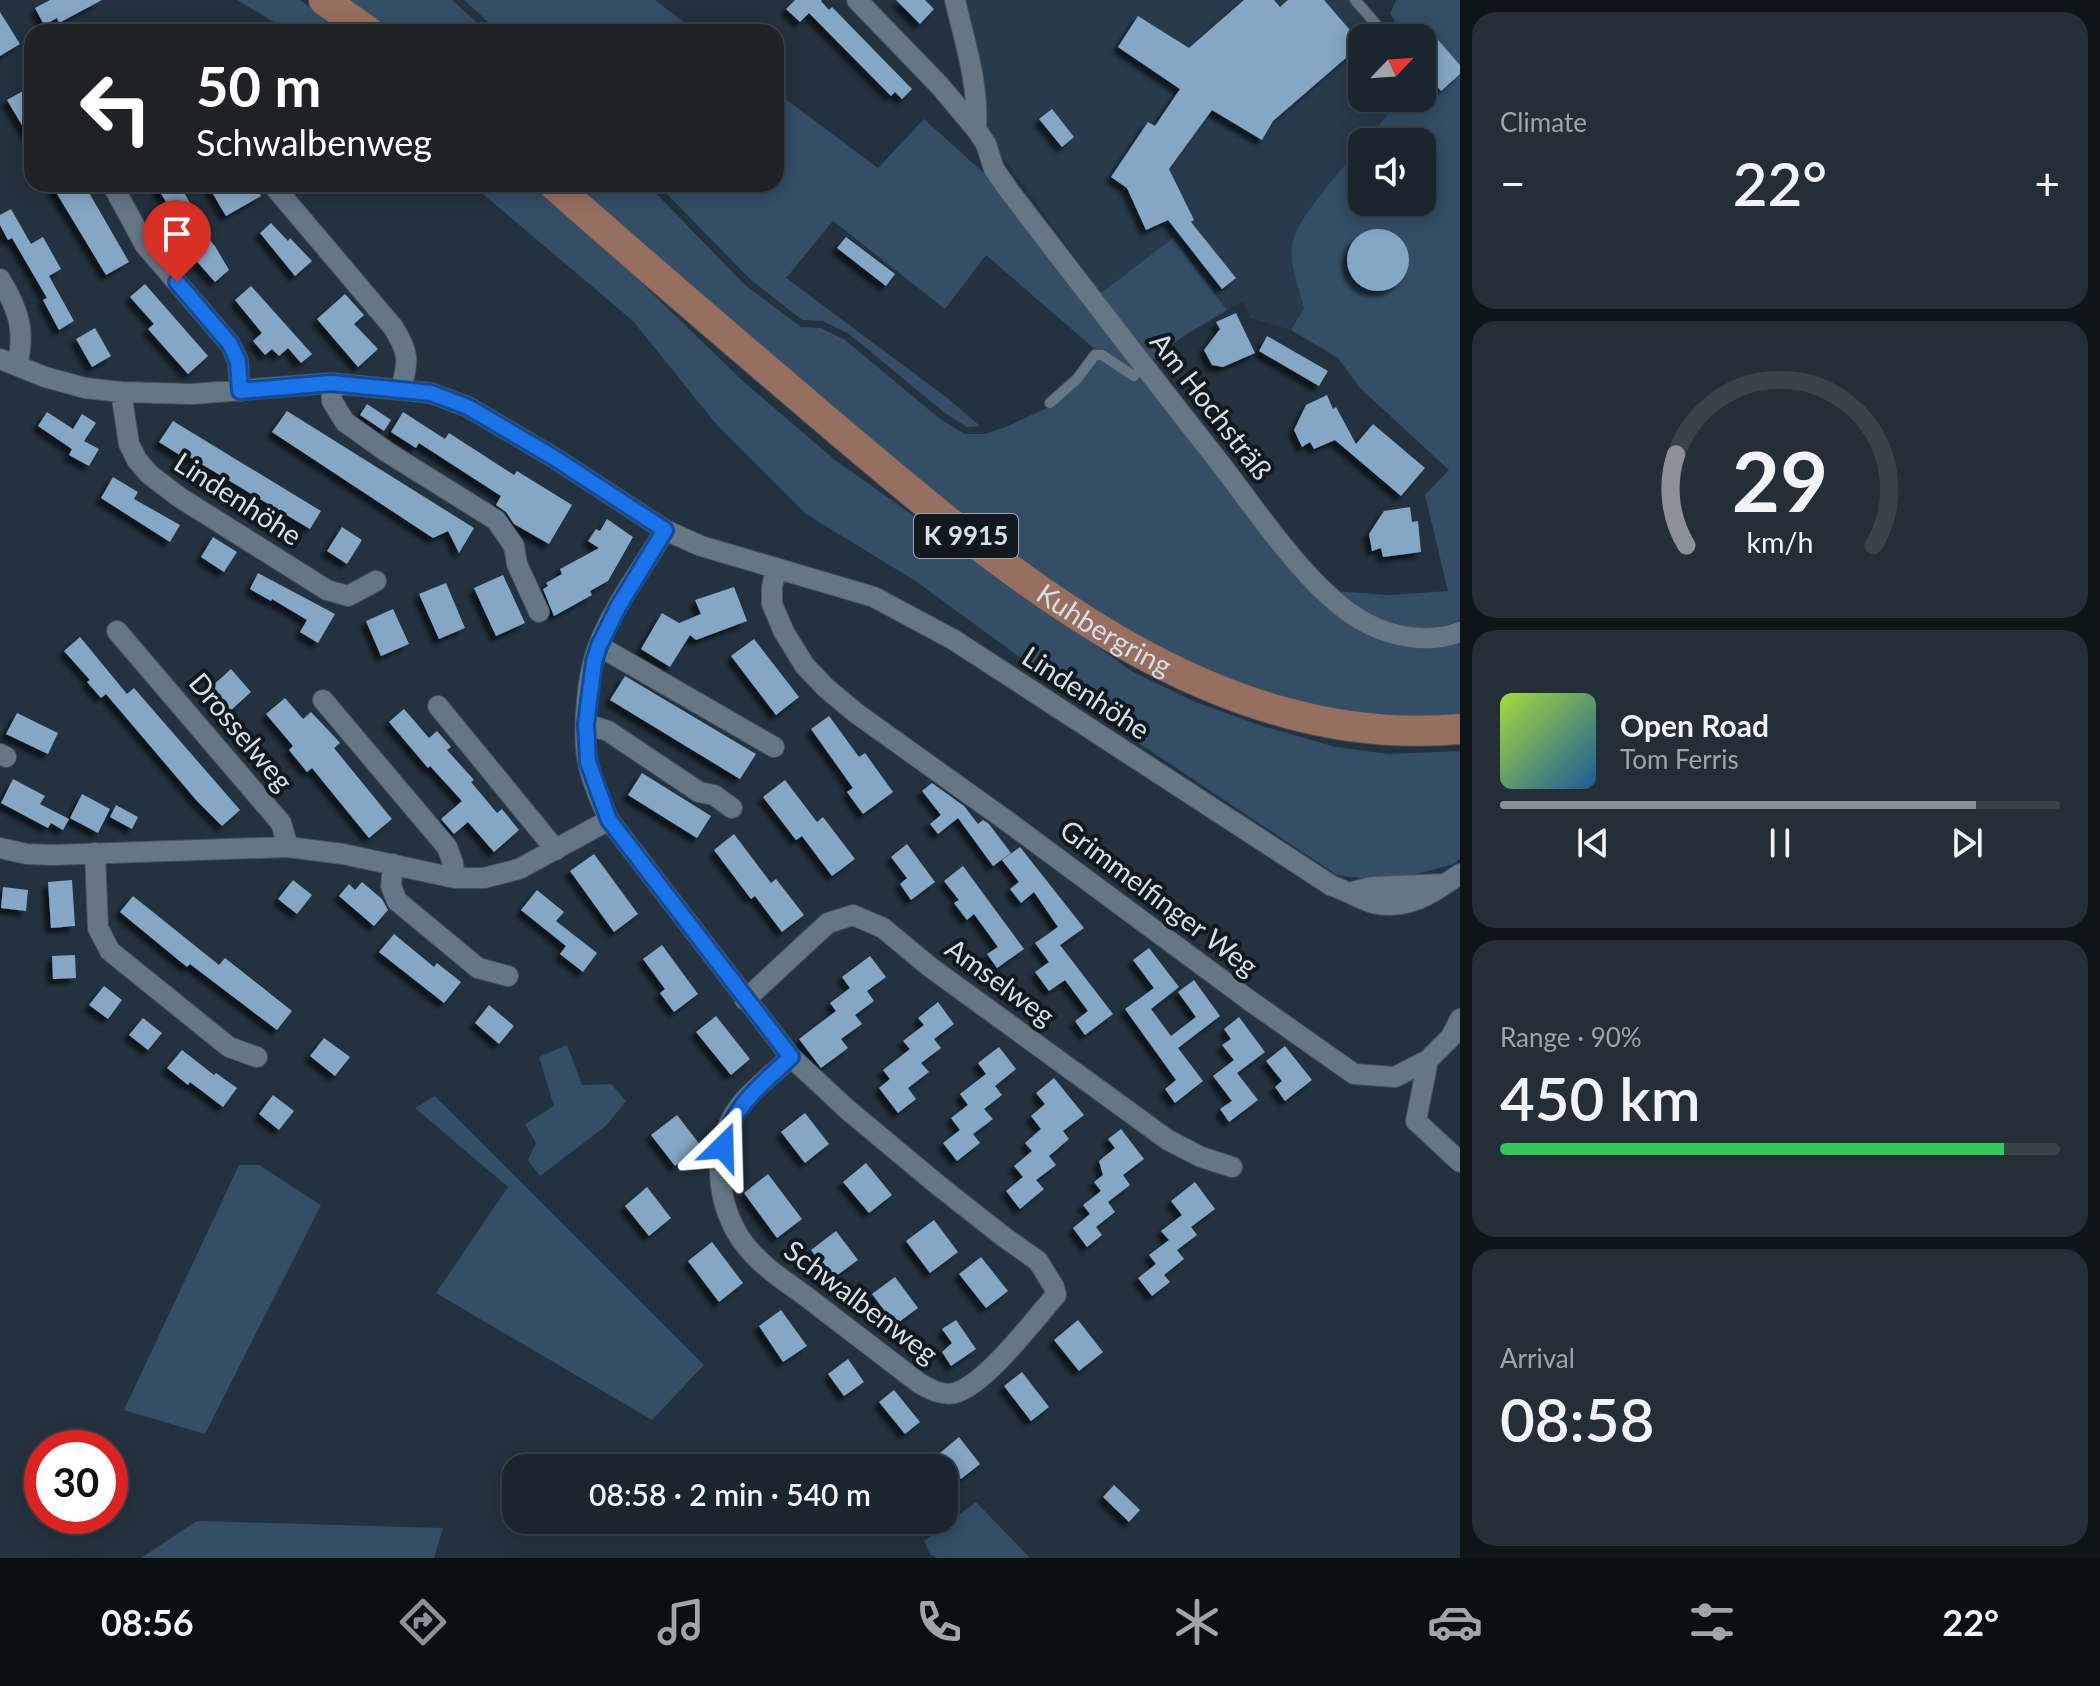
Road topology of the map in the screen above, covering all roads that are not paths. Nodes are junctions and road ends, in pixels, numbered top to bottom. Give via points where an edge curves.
1 (324, 0) edge
2 (857, 0) edge
3 (955, 0) edge
4 (1355, 0) edge
5 (358, 24) edge
6 (1376, 24) edge
7 (976, 129) junction
8 (116, 192) edge
9 (279, 192) edge
10 (561, 192) edge
11 (0, 279) edge
12 (8, 362) edge
13 (1143, 367) junction
14 (331, 383) junction
15 (401, 388) junction
16 (240, 391) junction
17 (121, 392) junction
18 (1050, 403) dead end
19 (921, 501) junction
20 (958, 513) dead end
21 (665, 530) junction
22 (989, 538) dead end
23 (776, 569) junction
24 (1014, 575) junction
25 (376, 581) dead end
26 (539, 612) dead end
27 (117, 631) dead end
28 (1460, 632) edge
29 (599, 646) junction
30 (323, 700) dead end
31 (449, 708) dead end
32 (586, 724) junction
33 (1460, 729) edge
34 (774, 747) dead end
35 (732, 808) dead end
36 (609, 820) junction
37 (288, 847) junction
38 (0, 848) edge
39 (556, 850) junction
40 (95, 853) junction
41 (393, 864) junction
42 (455, 878) junction
43 (1454, 883) edge
44 (508, 976) dead end
45 (745, 1000) junction
46 (1460, 1019) edge
47 (257, 1057) dead end
48 (791, 1057) junction
49 (1428, 1060) junction
50 (1460, 1162) edge
51 (1232, 1167) dead end

1 - 5 main road
2 - 7 street, Am Hochsträß
3 - 7 street, Am Hochsträß via 978,103
4 - 6 lane
7 - 13 street, Am Hochsträß via 1010,192
8 - 16 street via 145,245 230,344 238,361
9 - 15 street via 405,345 408,365
10 - 19 main road, Kuhbergring / K 9915 via 687,311
11 - 12 street, Lindenhöhe via 19,317 23,342
12 - 17 street, Lindenhöhe via 85,388
13 - 18 lane via 1134,376 1095,355
13 - 28 street, Am Hochsträß via 1292,554 1344,607 1391,633 1418,638
14 - 15 street, Lindenhöhe
14 - 16 street, Lindenhöhe
14 - 26 street via 332,401 345,422 496,520 514,546
15 - 21 street, Lindenhöhe via 468,407
16 - 17 street, Lindenhöhe
17 - 25 street, Lindenhöhe via 129,444 137,460 179,497 327,590 348,596
19 - 20 lane
19 - 24 main road, Kuhbergring / K 9915
21 - 23 street, Lindenhöhe
21 - 29 street, Schwalbenweg
22 - 24 lane
23 - 43 street, Lindenhöhe via 847,587 911,615 1332,886 1371,902 1412,903
23 - 49 street, Grimmelfinger Weg via 772,604 784,632 805,666 856,713 1354,1074 1395,1077
24 - 33 main road, Kuhbergring / K 9915 via 1120,643 1259,704 1335,724
27 - 37 street, Drosselweg via 149,651 281,823
29 - 32 street, Schwalbenweg
29 - 34 street
30 - 42 street via 348,718 447,847
31 - 39 street
32 - 35 street via 608,731
32 - 36 street, Schwalbenweg via 588,762
36 - 39 street
36 - 45 street, Schwalbenweg
37 - 40 street
37 - 41 street
38 - 40 street via 27,854
39 - 42 street via 505,875
40 - 47 street via 98,928 110,951 229,1047
41 - 42 street
41 - 44 street via 391,886 397,901 478,968
45 - 48 street, Schwalbenweg
45 - 51 street, Amselweg via 828,923 853,915 883,928 1168,1140
46 - 49 street, Grimmelfinger Weg
48 - 48 street, Schwalbenweg via 938,1185 1038,1261 1054,1287 1056,1295 1009,1350 955,1393 937,1393 919,1383 785,1281 745,1245 731,1221 720,1162 726,1131 741,1104
49 - 50 street via 1416,1121

